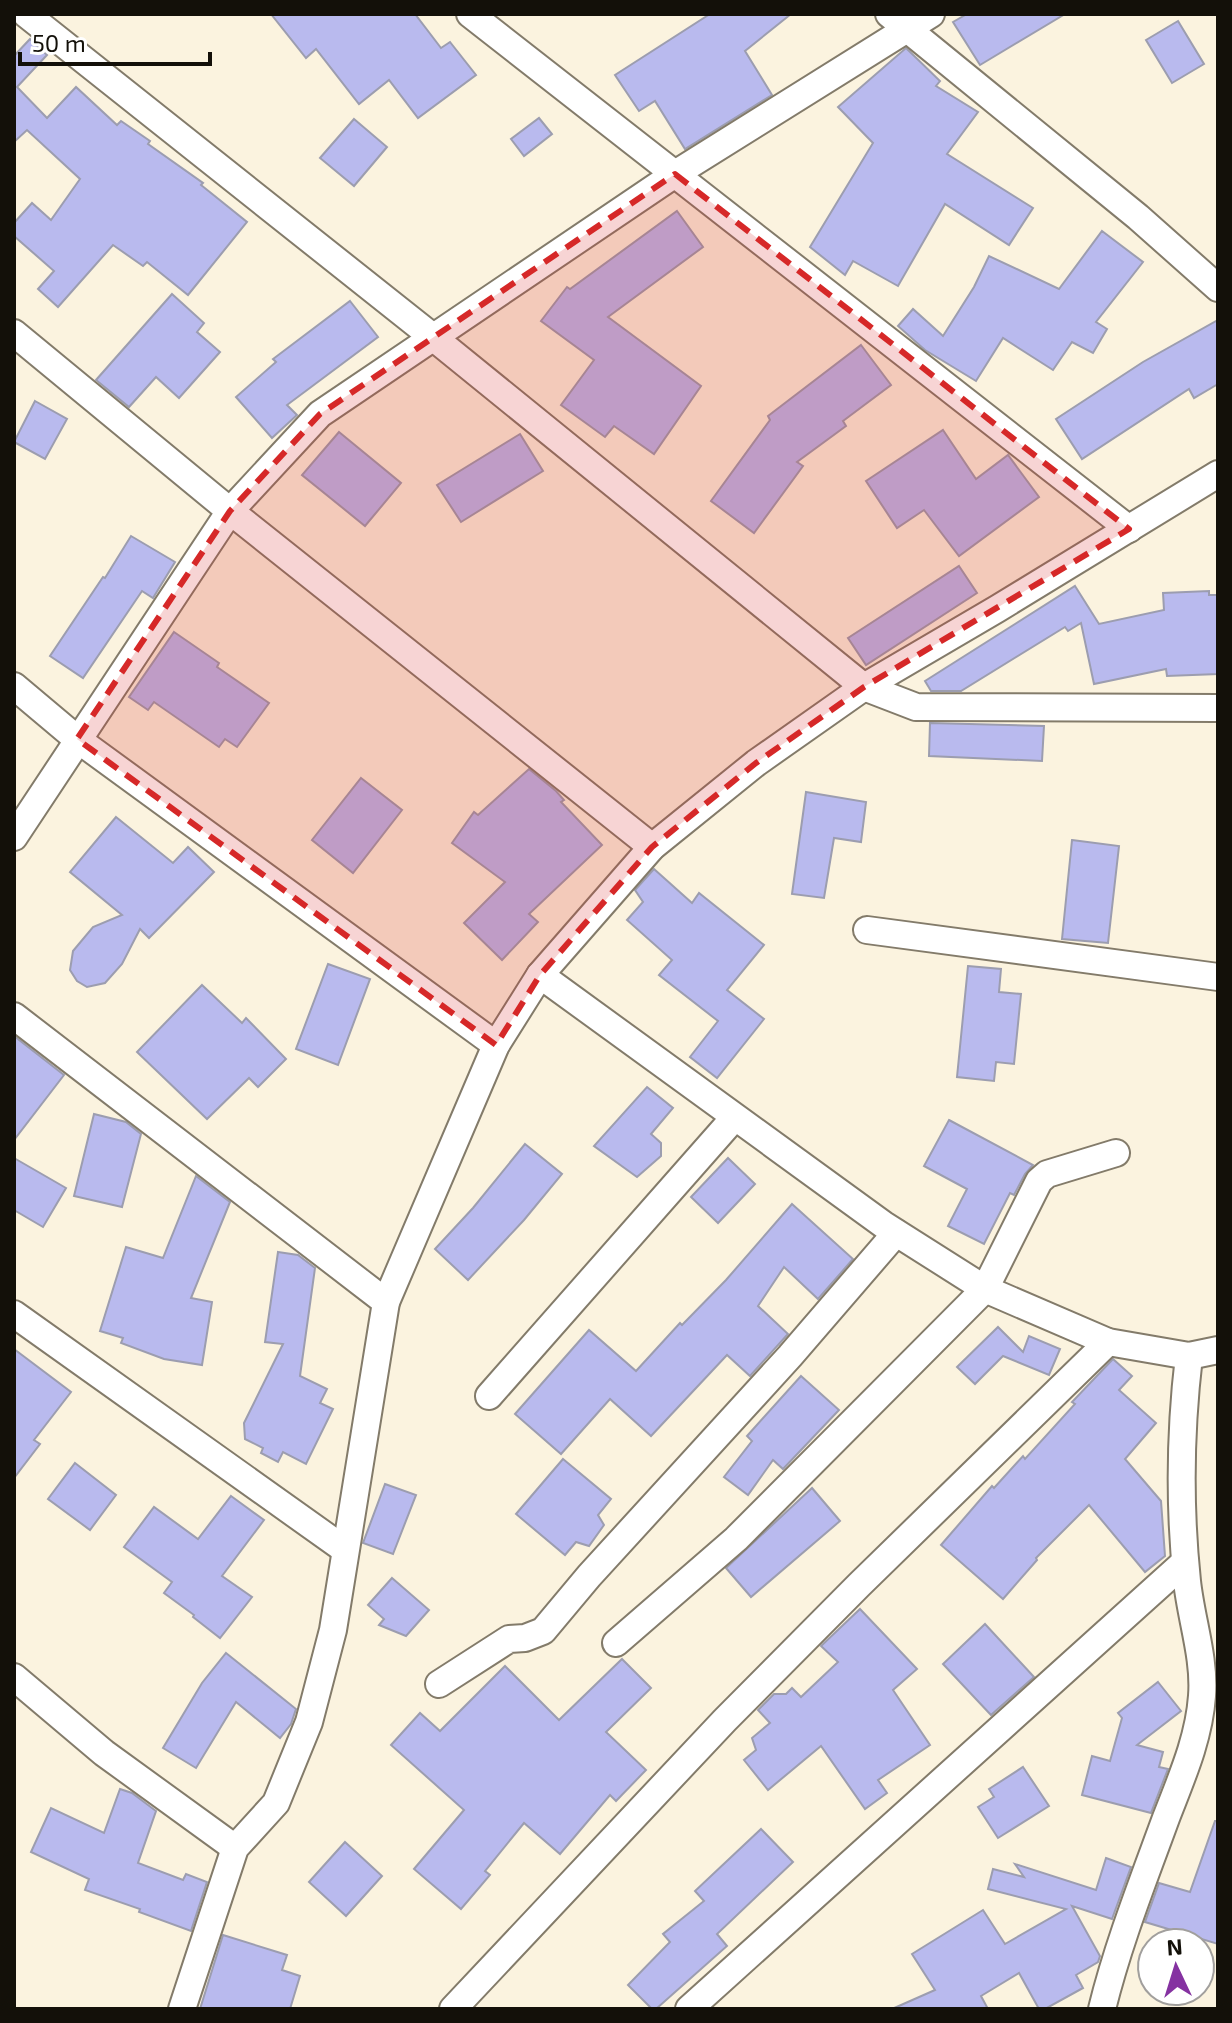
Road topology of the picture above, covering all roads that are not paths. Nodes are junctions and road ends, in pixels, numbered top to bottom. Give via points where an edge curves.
1 (26, 14) edge
2 (470, 14) edge
3 (931, 14) edge
4 (898, 21) edge
5 (675, 174) junction
6 (1218, 288) edge
7 (14, 333) edge
8 (434, 338) junction
9 (1218, 474) edge
10 (230, 511) junction
11 (1129, 529) junction
12 (14, 686) edge
13 (864, 687) junction
14 (1218, 708) edge
15 (77, 739) junction
16 (14, 837) edge
17 (652, 847) junction
18 (867, 930) dead end
19 (540, 975) junction
20 (1218, 977) edge
21 (14, 1016) edge
22 (496, 1045) junction
23 (734, 1118) junction
24 (1116, 1153) dead end
25 (896, 1233) junction
26 (985, 1289) junction
27 (386, 1302) junction
28 (14, 1314) edge
29 (1108, 1342) junction
30 (1218, 1350) edge
31 (1189, 1356) junction
32 (489, 1396) dead end
33 (344, 1549) junction
34 (1185, 1562) junction
35 (616, 1643) dead end
36 (14, 1677) edge
37 (439, 1684) dead end
38 (235, 1848) junction
39 (182, 2009) edge
40 (453, 2009) edge
41 (689, 2009) edge
42 (1102, 2009) edge

1 - 8 street
2 - 5 street
3 - 4 street
4 - 5 street
4 - 6 street
5 - 8 street
5 - 11 street
7 - 10 street
8 - 10 street via 320,414
8 - 13 street
9 - 11 street
10 - 15 street
10 - 17 street
11 - 13 street
12 - 15 street
13 - 14 street via 916,707
13 - 17 street via 756,763
15 - 16 street
15 - 22 street
17 - 19 street
18 - 20 street
19 - 22 street
19 - 23 street
21 - 27 street
22 - 27 street
23 - 25 street
23 - 32 street
24 - 26 street via 1039,1181
25 - 26 street
25 - 37 street via 543,1631 509,1639
26 - 29 street
26 - 35 street via 736,1539
27 - 33 street
28 - 33 street
29 - 31 street
29 - 40 street via 725,1720
30 - 31 street
31 - 34 street via 1181,1425
33 - 38 street via 333,1630 309,1722 276,1803
34 - 41 street
34 - 42 street via 1202,1694 1198,1721 1113,1963
36 - 38 street via 104,1753
38 - 39 street

